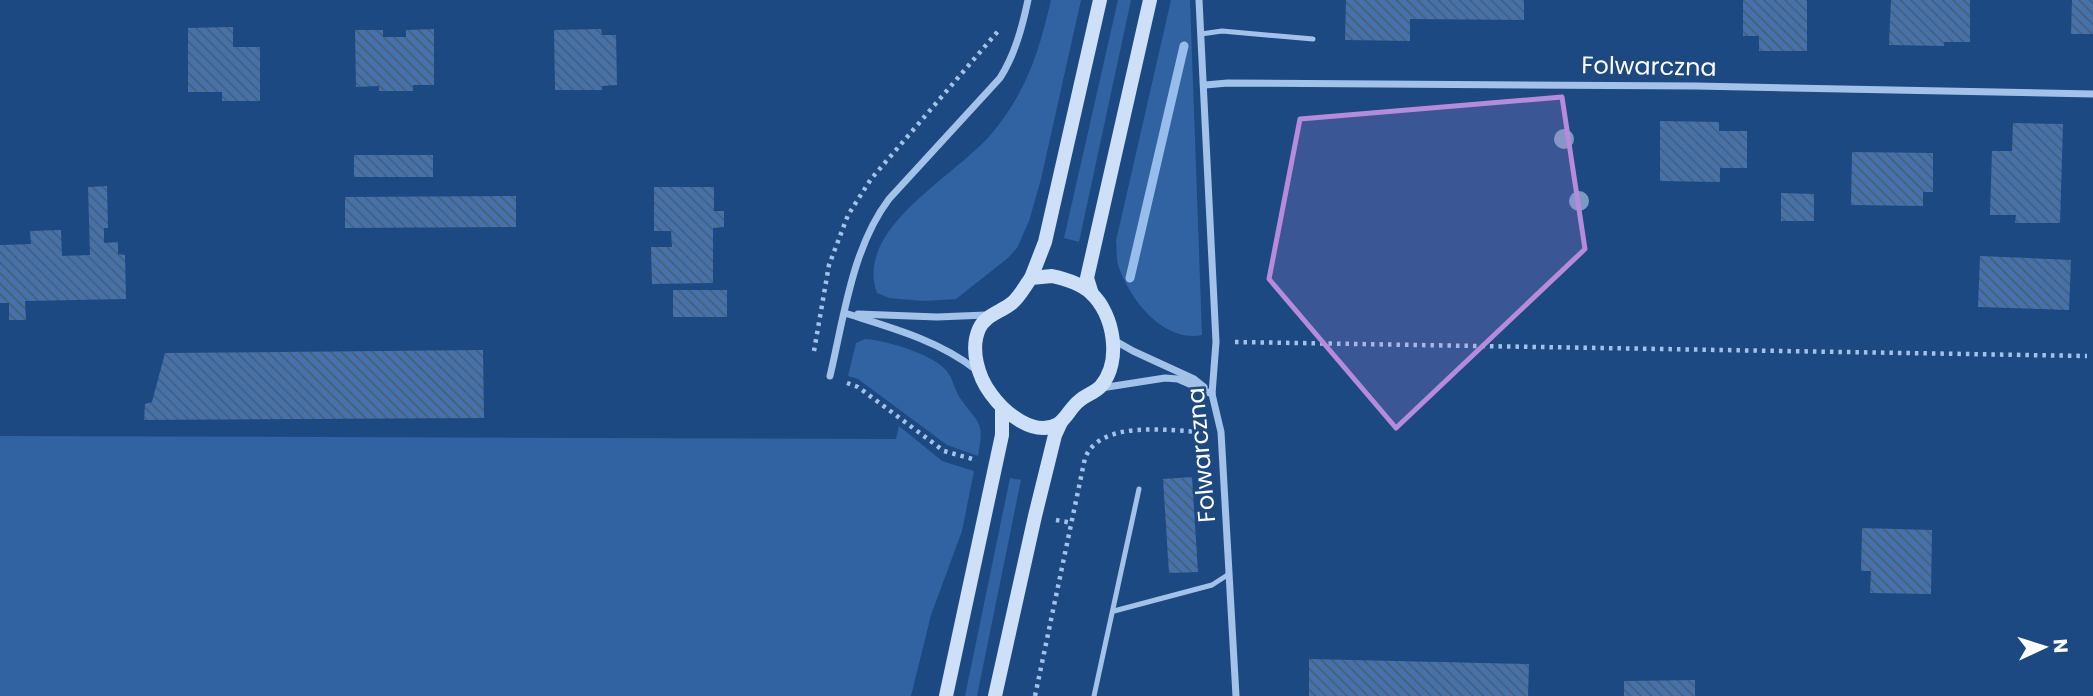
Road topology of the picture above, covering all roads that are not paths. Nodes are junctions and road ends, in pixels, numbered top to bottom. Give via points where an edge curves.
1 (1028, 0) edge
2 (1100, 0) edge
3 (1150, 0) edge
4 (1199, 0) edge
5 (1201, 34) junction
6 (1313, 39) dead end
7 (1205, 85) junction
8 (2093, 94) edge
9 (1031, 278) junction
10 (1092, 294) junction
11 (845, 313) junction
12 (991, 315) junction
13 (1112, 339) junction
14 (979, 372) junction
15 (830, 376) road end
16 (1100, 388) junction
17 (1212, 394) junction
18 (1002, 409) junction
19 (1061, 422) junction
20 (1139, 489) dead end
21 (1229, 574) junction
22 (1114, 611) junction
23 (946, 696) edge
24 (995, 696) edge
25 (1094, 696) edge
26 (1236, 696) edge

1 - 11 street via 1021,32 1000,78 874,218
2 - 9 main road via 1045,242
3 - 10 main road via 1087,278
4 - 5 street, Folwarczna
5 - 6 lane via 1222,31
5 - 7 street, Folwarczna
7 - 8 street, Folwarczna via 1696,86
7 - 17 street, Folwarczna via 1216,342
9 - 10 main road via 1069,280
9 - 12 main road via 1011,303
10 - 13 main road via 1107,318
11 - 12 street
11 - 14 street via 912,335 960,357
11 - 15 street
12 - 14 main road via 980,326 975,342
13 - 16 main road via 1112,363
13 - 17 street via 1194,379
14 - 18 main road
16 - 17 street via 1165,378
16 - 19 main road via 1079,401
17 - 21 street, Folwarczna via 1221,432
18 - 19 main road via 1041,427
18 - 23 main road via 1002,435
19 - 24 main road
20 - 22 lane
21 - 22 lane via 1212,585
21 - 26 street, Folwarczna
22 - 25 lane

